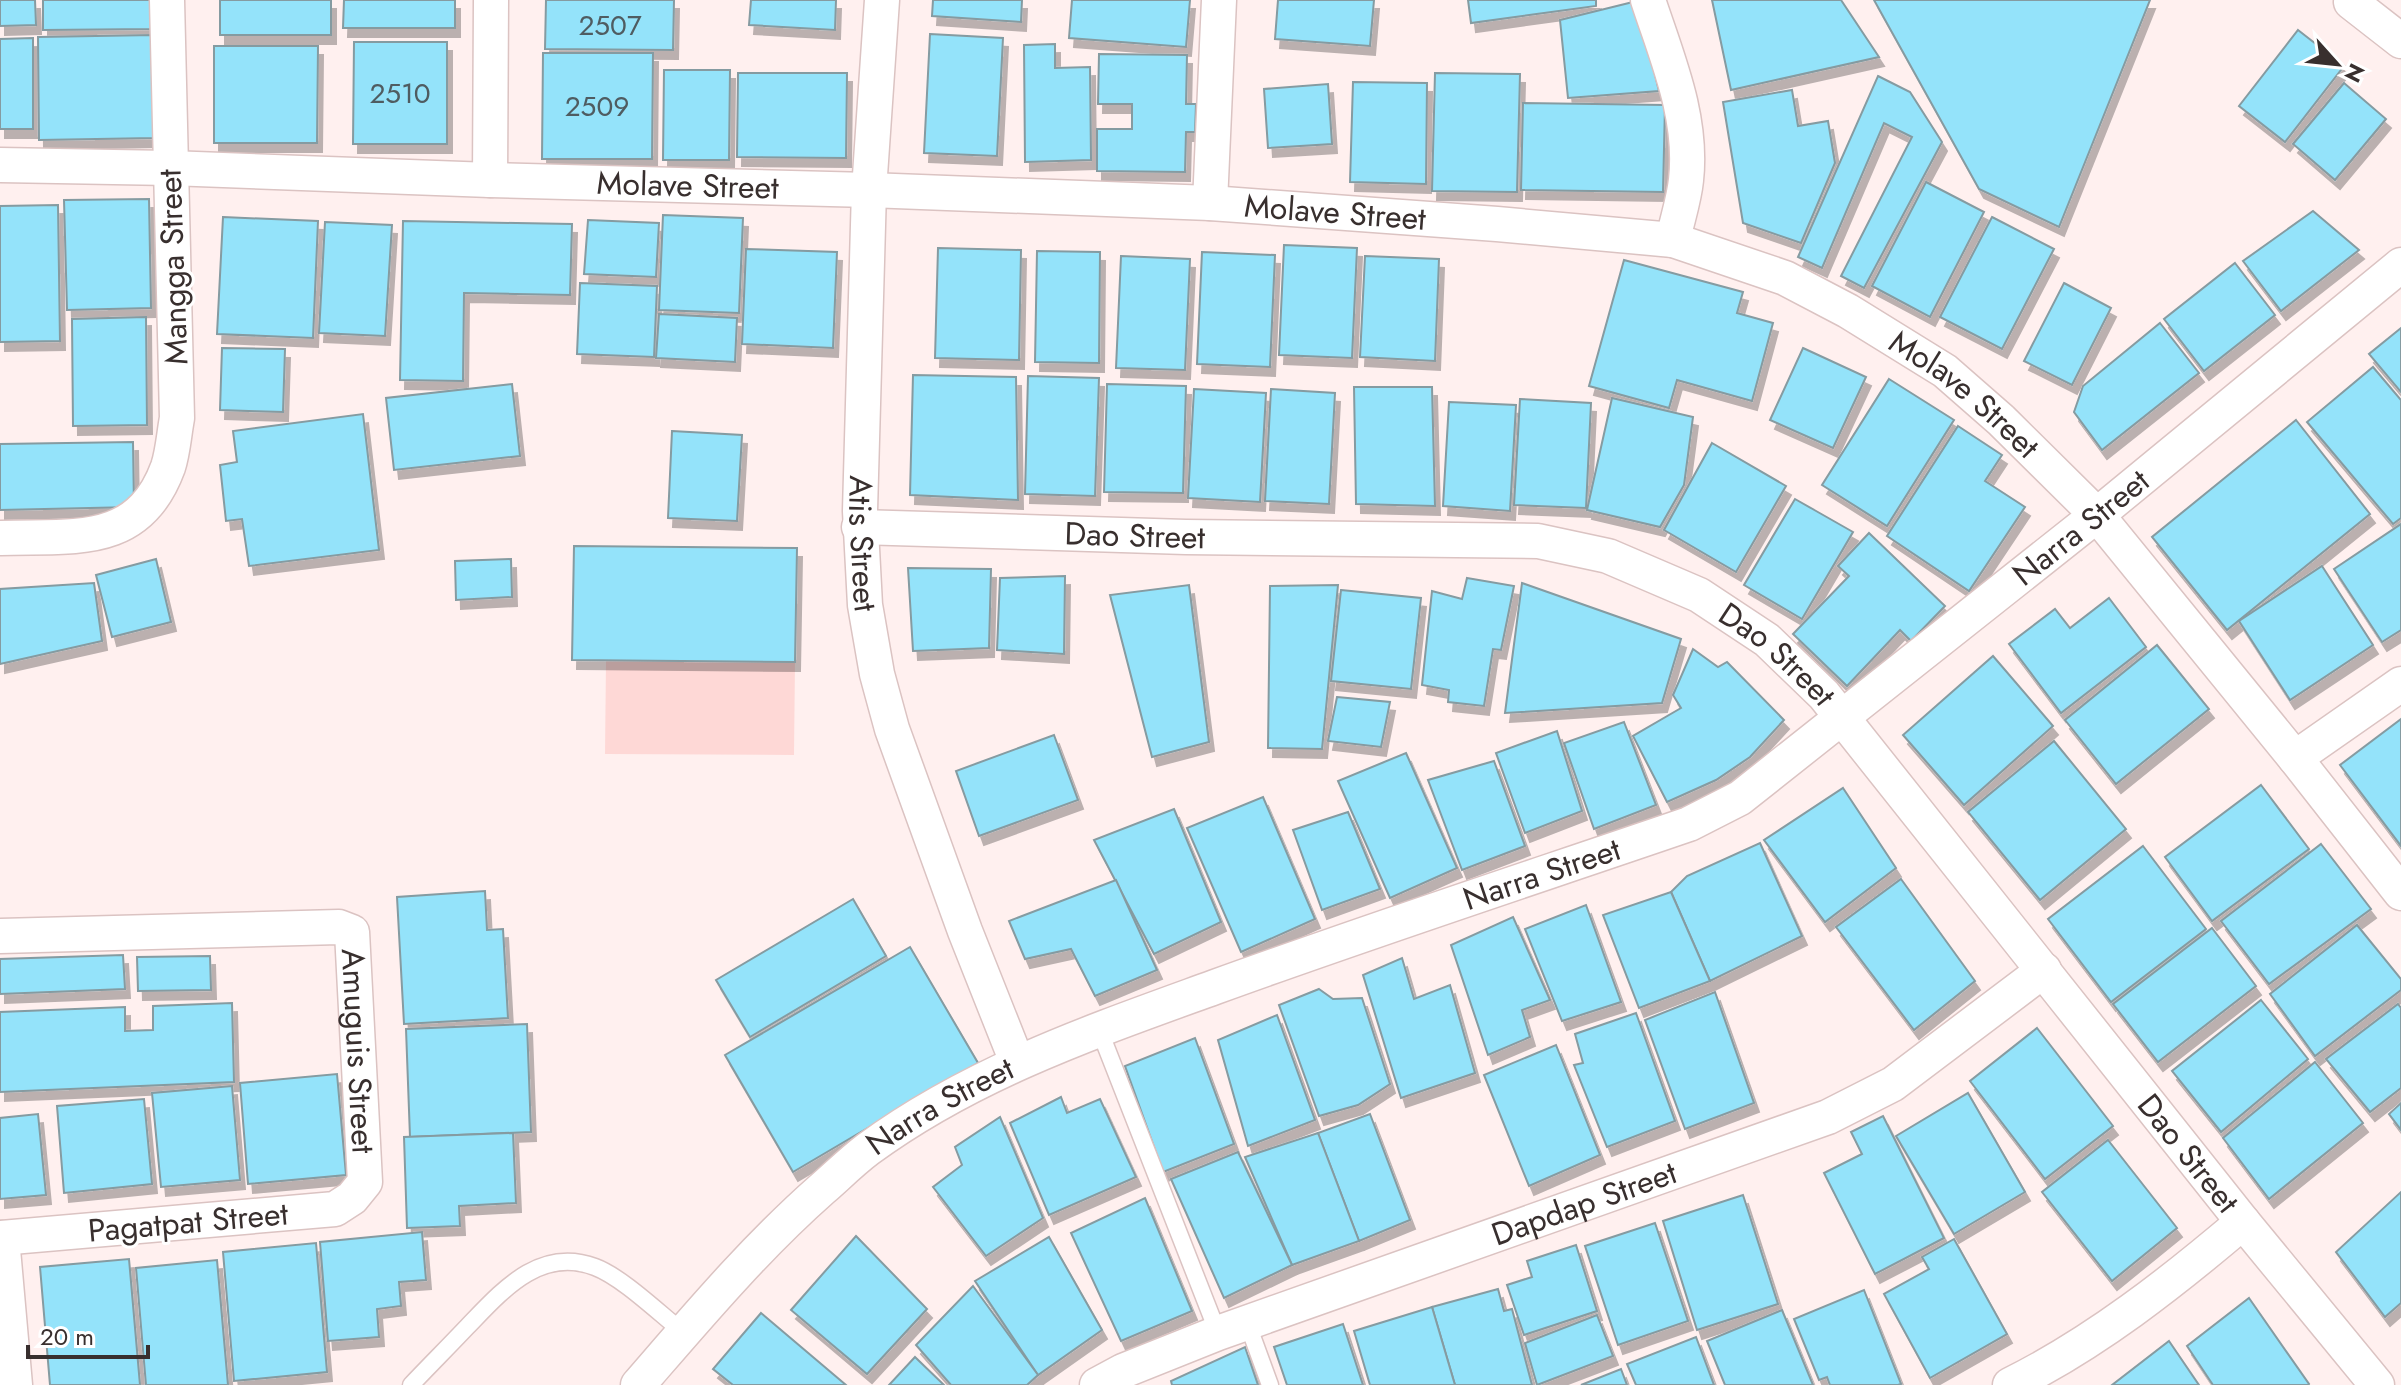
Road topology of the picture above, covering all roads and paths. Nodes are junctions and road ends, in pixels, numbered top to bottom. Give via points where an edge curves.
1 (167, 0) edge
2 (491, 0) edge
3 (882, 0) edge
4 (1219, 0) edge
5 (1648, 0) edge
6 (2351, 2) dead end
7 (2401, 41) edge
8 (0, 165) edge
9 (170, 168) junction
10 (490, 180) junction
11 (869, 190) junction
12 (1210, 203) junction
13 (1673, 240) junction
14 (2401, 265) edge
15 (2097, 515) junction
16 (859, 527) junction
17 (0, 538) edge
18 (2401, 684) edge
19 (1843, 717) junction
20 (2295, 758) junction
21 (2401, 893) edge
22 (0, 936) edge
23 (2044, 970) junction
24 (1099, 1029) junction
25 (1017, 1062) junction
26 (365, 1182) joint
27 (2243, 1222) junction
28 (1, 1238) edge
29 (1232, 1328) junction
30 (683, 1332) junction
31 (15, 1385) edge
32 (411, 1385) edge
33 (638, 1385) edge
34 (1097, 1385) edge
35 (1270, 1385) edge
36 (2010, 1385) edge
37 (2377, 1385) edge

1 - 9 street, Mangga Street
2 - 10 street
3 - 11 street, Atis Street
4 - 12 street
5 - 13 street via 1678,91 1686,136 1686,180
6 - 7 street
8 - 9 street, Molave Street
9 - 10 street, Molave Street
9 - 17 street, Mangga Street via 177,418 168,466 149,505 131,522 101,534
10 - 11 street, Molave Street
11 - 12 street, Molave Street
11 - 16 street, Atis Street
12 - 13 street, Molave Street
13 - 15 street, Molave Street via 1785,278 1945,371
14 - 15 street, Narra Street
15 - 19 street, Narra Street
15 - 20 street, Molave Street
16 - 19 street, Dao Street via 1538,541 1608,556 1699,595 1767,640
16 - 25 street, Atis Street via 865,605 892,729
18 - 20 street
19 - 23 street, Dao Street
19 - 24 street, Narra Street via 1740,798 1689,824
20 - 21 street, Molave Street
22 - 26 street, Amuguis Street via 339,927 352,932
23 - 27 street, Dao Street
23 - 29 street, Dapdap Street via 1893,1084 1828,1117
24 - 25 street, Narra Street
24 - 29 lane
25 - 30 street, Narra Street via 867,1150 743,1264
26 - 28 street, Pagatpat Street via 335,1209
27 - 36 street via 2108,1329
27 - 37 street, Dao Street
28 - 31 street
29 - 34 street, Dapdap Street
29 - 35 lane
30 - 32 lane via 596,1267 544,1265 509,1284
30 - 33 street, Narra Street

